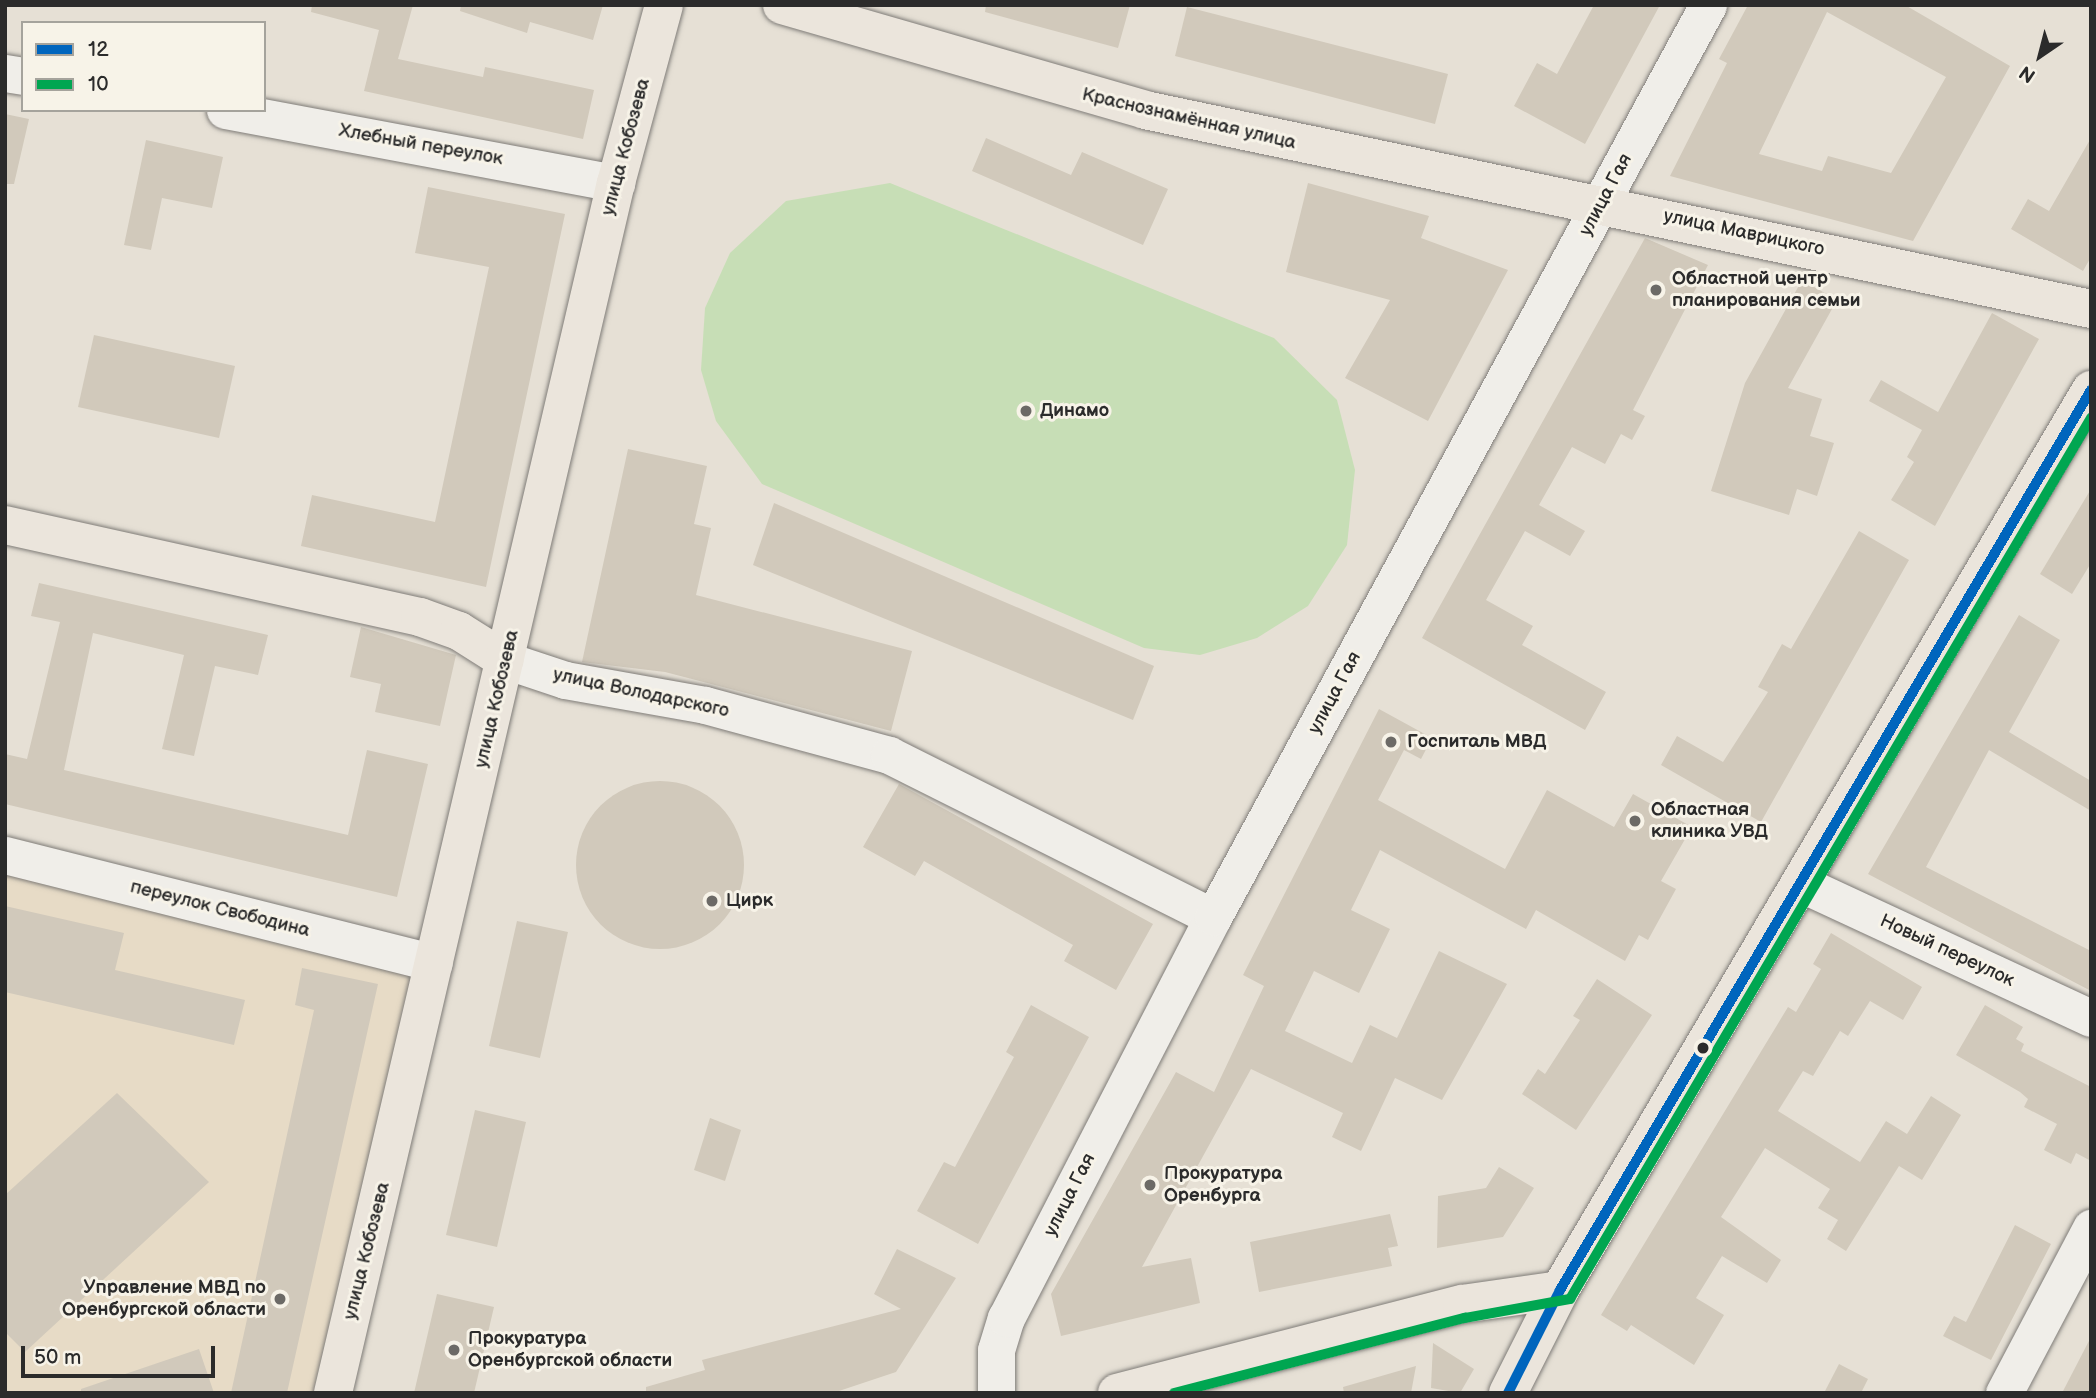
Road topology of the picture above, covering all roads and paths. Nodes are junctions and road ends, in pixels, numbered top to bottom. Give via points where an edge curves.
1 (664, 5) edge
2 (782, 5) edge
3 (1708, 5) edge
4 (236, 112) edge
5 (616, 183) junction
6 (1602, 202) junction
7 (2091, 309) edge
8 (2091, 390) edge
9 (5, 524) edge
10 (505, 660) junction
11 (5, 855) edge
12 (1804, 885) junction
13 (1213, 918) junction
14 (434, 963) junction
15 (2091, 1018) edge
16 (2091, 1228) edge
17 (1560, 1290) junction
18 (333, 1393) edge
19 (996, 1393) edge
20 (1117, 1393) edge
21 (1508, 1393) edge
22 (2004, 1393) edge

1 - 5 main road, улица Кобозева
2 - 6 main road, Краснознамённая улица via 1145,110
3 - 6 street, улица Гая
4 - 5 street, Хлебный переулок
5 - 10 main road, улица Кобозева
6 - 7 main road, улица Маврицкого
6 - 13 street, улица Гая
8 - 12 main road
9 - 10 main road, улица Володарского via 420,617 459,631
10 - 13 street, улица Володарского via 565,680 705,705 889,755
10 - 14 main road, улица Кобозева
11 - 14 street, переулок Свободина
12 - 15 street, Новый переулок
12 - 17 main road
13 - 19 street, улица Гая via 1006,1318 993,1370
14 - 18 main road, улица Кобозева
16 - 22 street
17 - 20 main road via 1452,1306
17 - 21 main road

